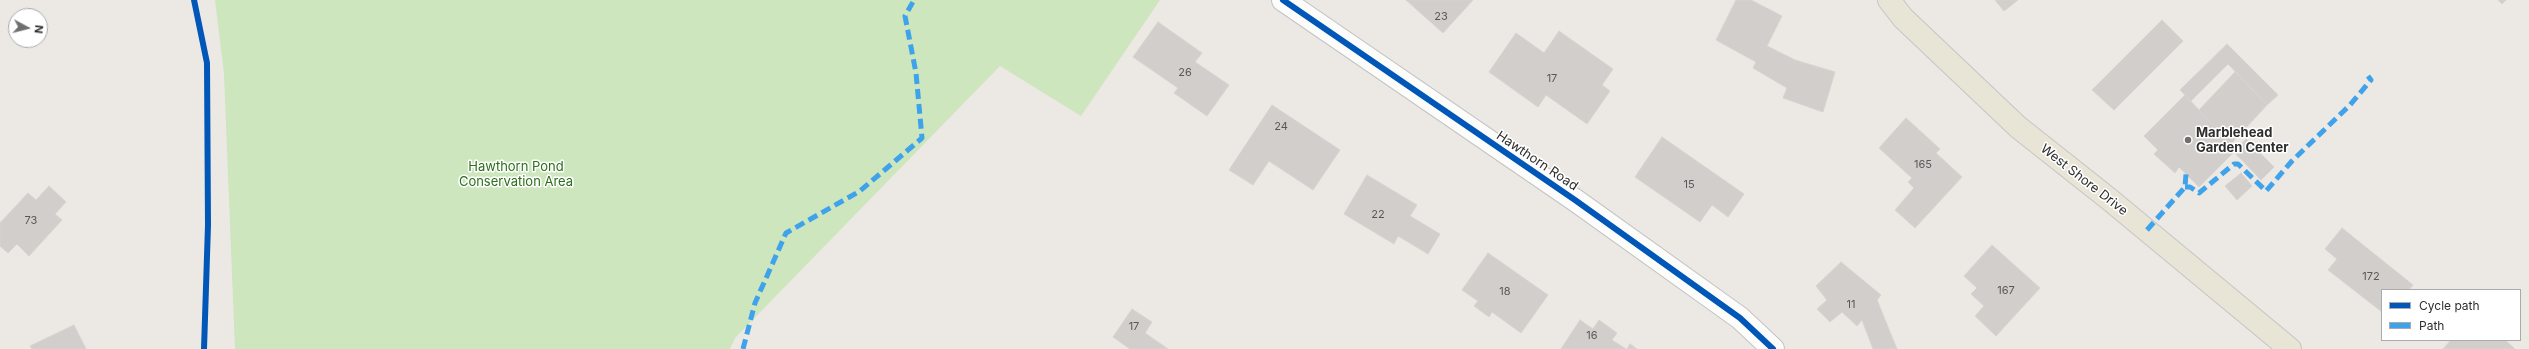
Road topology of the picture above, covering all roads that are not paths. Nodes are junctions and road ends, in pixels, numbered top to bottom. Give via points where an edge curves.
1 (1283, 0) edge
2 (1889, 0) edge
3 (1773, 349) edge
4 (2290, 349) edge

1 - 3 street, Hawthorn Road via 1740,318
2 - 4 main road, West Shore Drive via 1903,18 2018,127

